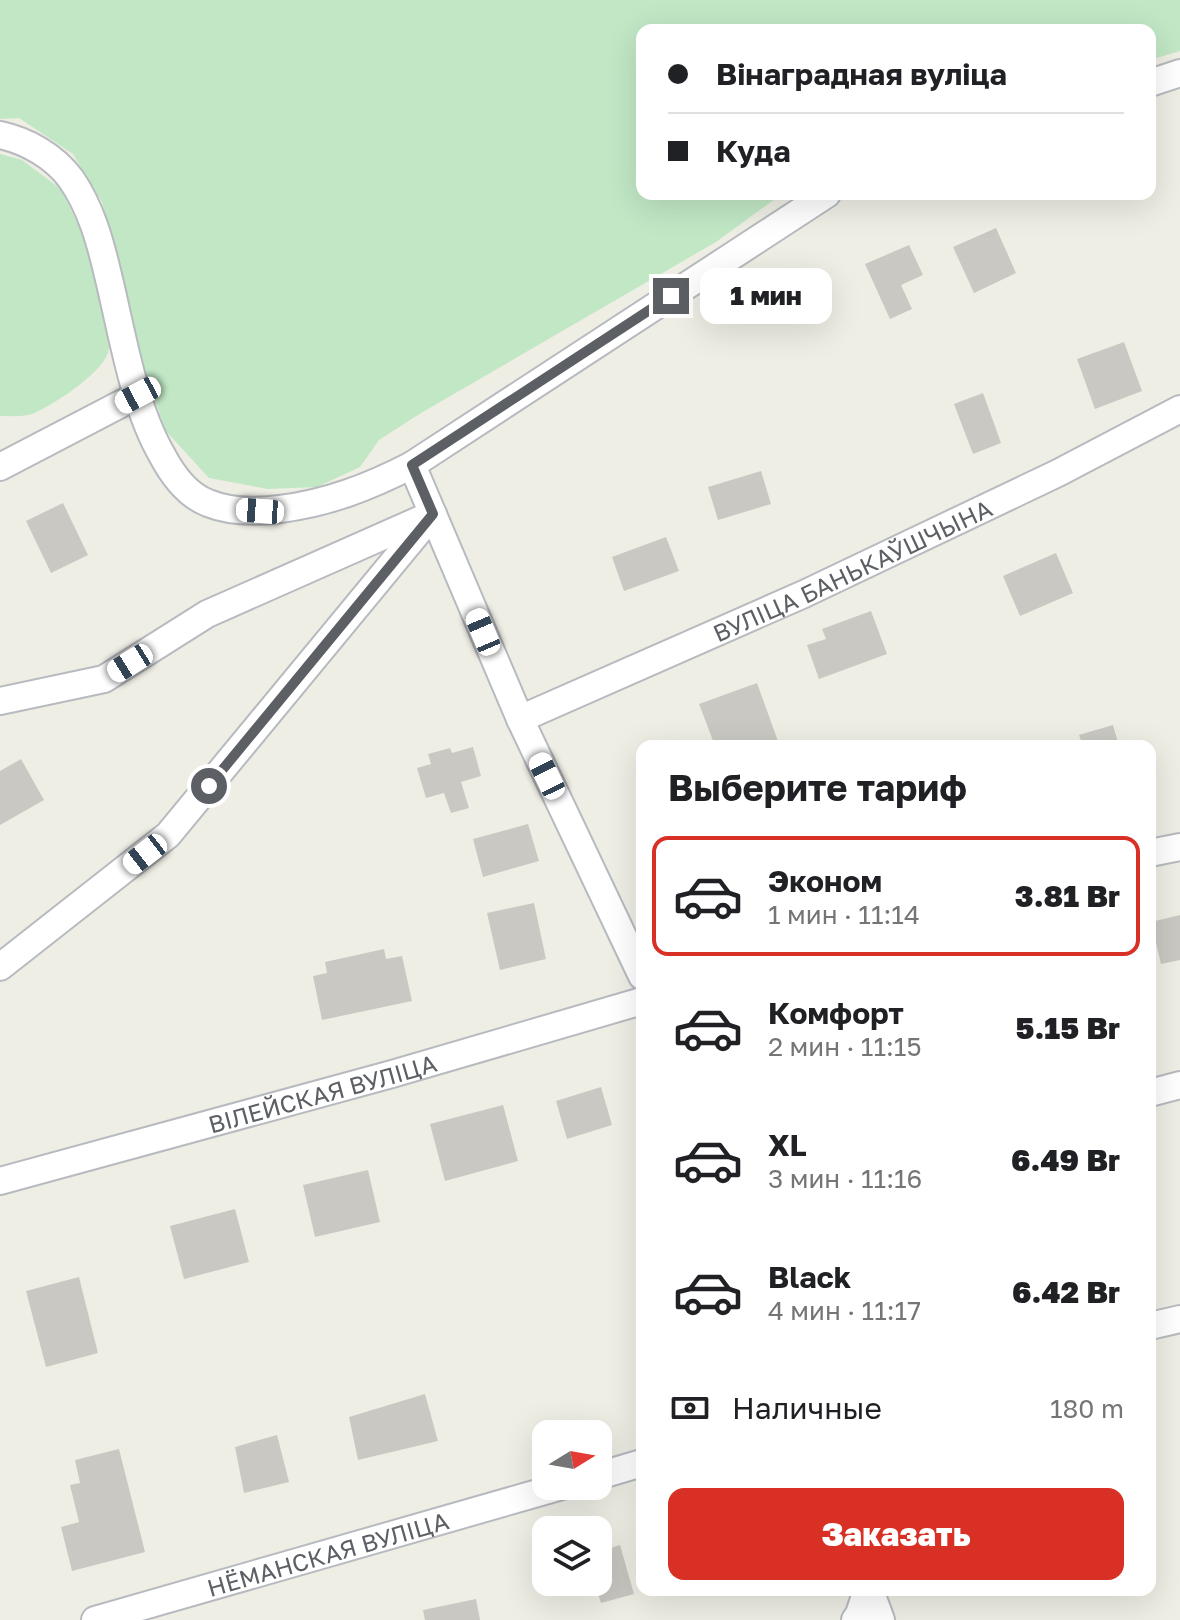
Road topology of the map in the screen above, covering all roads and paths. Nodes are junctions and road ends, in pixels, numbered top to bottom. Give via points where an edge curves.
1 (1180, 73) edge
2 (1156, 81) edge
3 (0, 135) edge
4 (818, 200) edge
5 (138, 395) junction
6 (1180, 409) edge
7 (412, 465) junction
8 (0, 467) edge
9 (433, 514) junction
10 (0, 701) edge
11 (520, 719) junction
12 (1180, 847) edge
13 (1156, 852) edge
14 (636, 963) edge
15 (0, 967) edge
16 (636, 1003) edge
17 (1180, 1085) edge
18 (1156, 1091) edge
19 (0, 1181) edge
20 (1180, 1319) edge
21 (1156, 1325) edge
22 (636, 1465) edge
23 (612, 1472) edge
24 (532, 1495) edge
25 (866, 1596) edge
26 (871, 1596) edge
27 (95, 1620) edge
28 (855, 1620) edge
29 (881, 1620) edge

1 - 2 street
3 - 5 street via 49,156 88,208
4 - 7 street
5 - 7 street via 170,471 206,502 232,509 260,511 341,497
5 - 8 street
6 - 11 street, ВУЛІЦА БАНЬКАЎШЧЫНА via 804,594
7 - 9 street
9 - 10 street via 207,614 104,679
9 - 11 street
9 - 15 street via 168,835
11 - 14 street
12 - 13 street
16 - 19 street, ВІЛЕЙСКАЯ ВУЛІЦА
17 - 18 street
20 - 21 street
22 - 23 street
24 - 27 street, НЁМАНСКАЯ ВУЛІЦА
25 - 28 street
26 - 29 street

